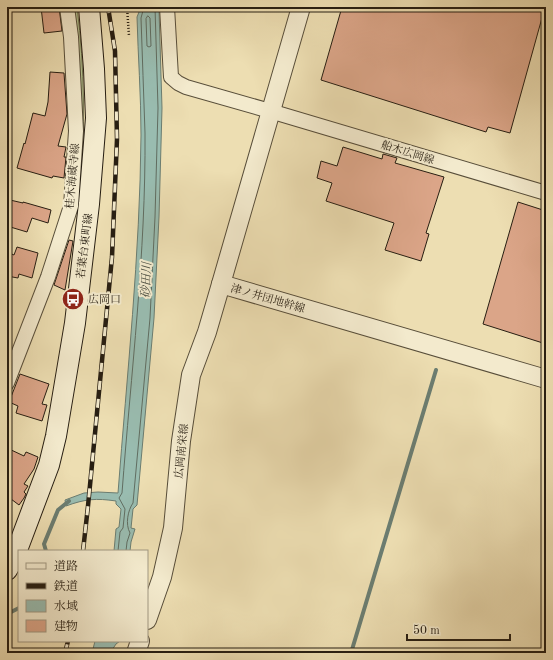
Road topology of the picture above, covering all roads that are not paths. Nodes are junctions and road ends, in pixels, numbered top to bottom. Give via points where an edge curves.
1 (67, 7) edge
2 (89, 7) edge
3 (168, 7) edge
4 (301, 7) edge
5 (270, 111) junction
6 (546, 194) edge
7 (80, 205) junction
8 (221, 284) junction
9 (546, 379) edge
10 (7, 383) edge
11 (7, 570) edge
12 (148, 617) edge
13 (140, 642) edge
14 (136, 653) edge

1 - 7 street, 桂木海蔵寺線 via 71,37
2 - 7 main road, 若葉台東町線 via 96,118
3 - 5 street, 船木広岡線 via 171,77 186,87
4 - 5 street, 津ノ井団地幹線
5 - 6 street, 船木広岡線
5 - 8 street, 津ノ井団地幹線
7 - 10 street, 桂木海蔵寺線 via 48,277
7 - 11 main road, 若葉台東町線 via 73,337 56,436 38,496
8 - 9 street, 津ノ井団地幹線
8 - 12 street, 広岡南栄線 via 191,375 181,442 173,528 162,577
13 - 14 street

